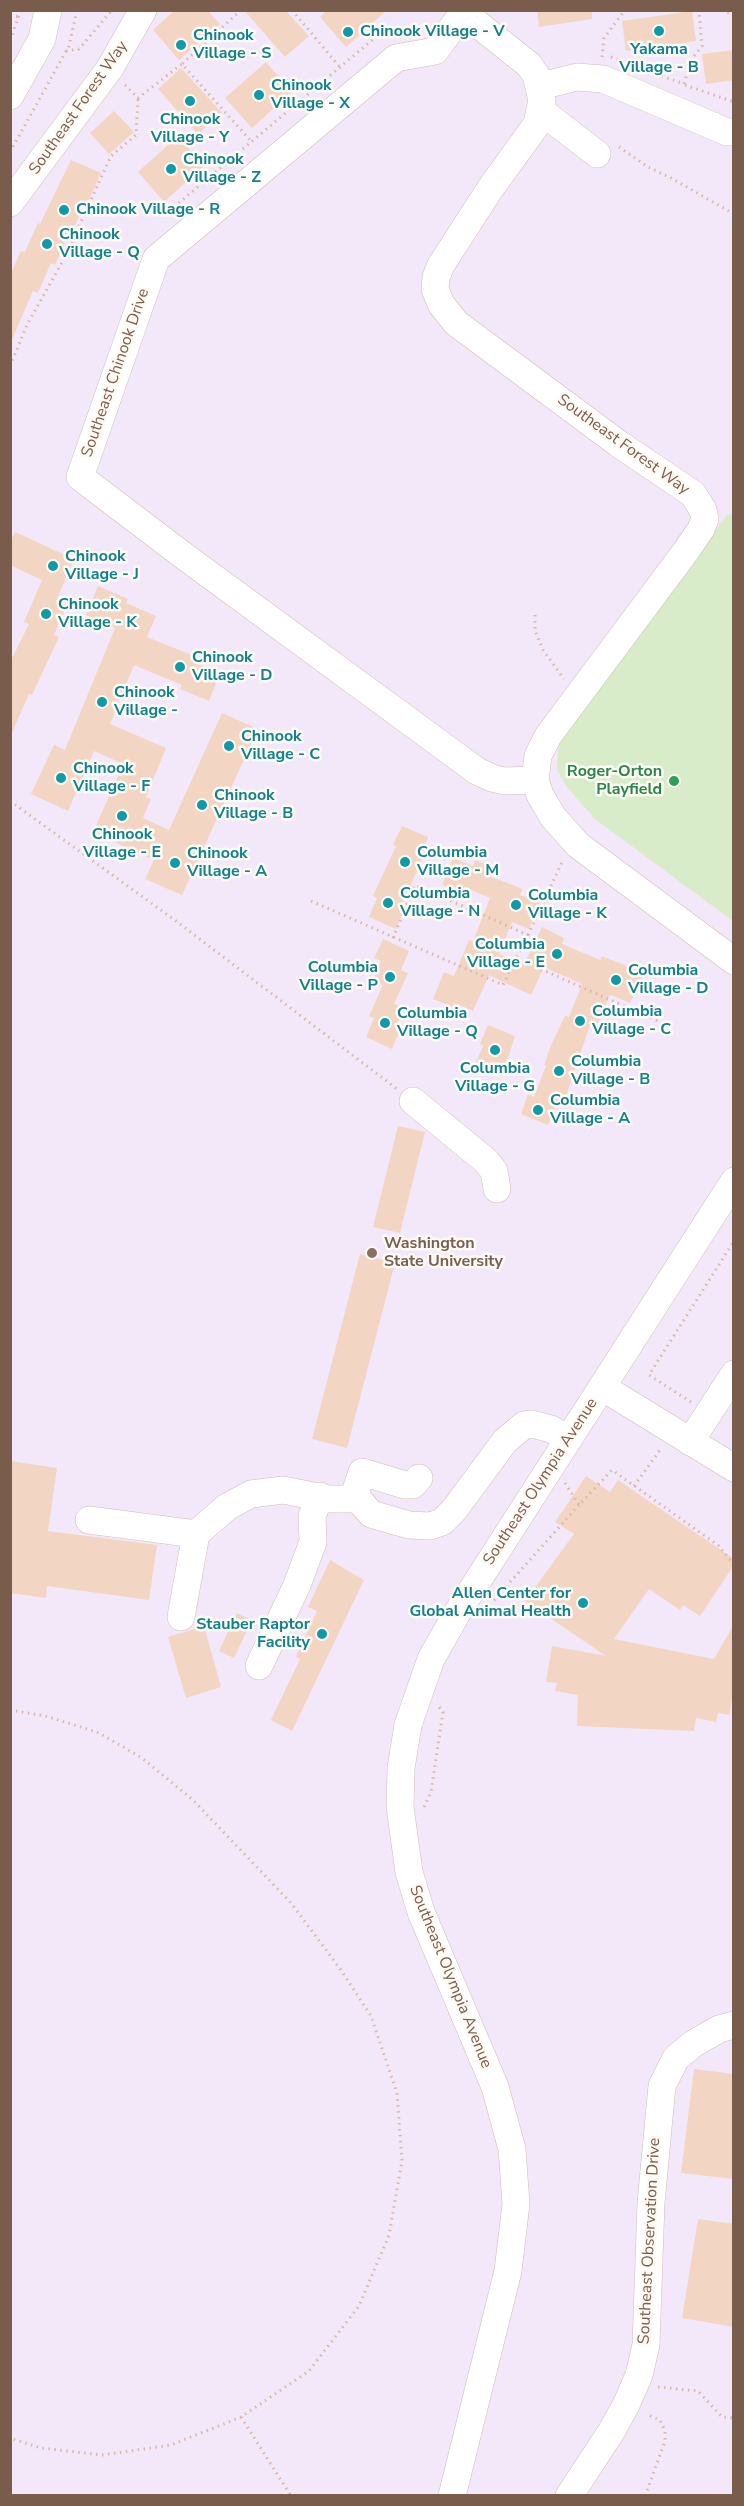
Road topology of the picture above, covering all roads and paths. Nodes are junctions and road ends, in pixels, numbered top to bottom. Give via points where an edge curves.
1 (21, 10) edge
2 (48, 10) edge
3 (77, 10) edge
4 (112, 10) edge
5 (143, 10) edge
6 (241, 10) edge
7 (292, 10) edge
8 (625, 10) edge
9 (699, 10) edge
10 (722, 10) edge
11 (462, 12) edge
12 (734, 15) edge
13 (10, 16) edge
14 (20, 17) junction
15 (377, 36) dead end
16 (10, 40) edge
17 (66, 51) junction
18 (182, 64) junction
19 (339, 66) junction
20 (110, 68) junction
21 (684, 84) junction
22 (10, 96) edge
23 (138, 98) junction
24 (541, 98) junction
25 (734, 102) edge
26 (734, 132) edge
27 (251, 141) junction
28 (603, 147) joint
29 (10, 152) edge
30 (10, 203) edge
31 (174, 207) dead end
32 (734, 214) edge
33 (10, 366) edge
34 (535, 615) dead end
35 (577, 698) junction
36 (535, 780) junction
37 (10, 801) edge
38 (567, 834) junction
39 (311, 901) dead end
40 (528, 935) junction
41 (393, 938) junction
42 (516, 958) junction
43 (734, 961) edge
44 (660, 1022) dead end
45 (412, 1101) joint
46 (734, 1181) edge
47 (497, 1189) dead end
48 (734, 1241) edge
49 (734, 1374) edge
50 (603, 1387) junction
51 (708, 1413) junction
52 (569, 1439) junction
53 (677, 1443) junction
54 (734, 1468) edge
55 (419, 1478) dead end
56 (634, 1486) junction
57 (557, 1489) dead end
58 (320, 1496) junction
59 (358, 1499) junction
60 (579, 1505) junction
61 (89, 1520) dead end
62 (196, 1534) junction
63 (734, 1565) edge
64 (488, 1606) dead end
65 (182, 1617) dead end
66 (259, 1666) dead end
67 (438, 1705) dead end
68 (10, 1710) edge
69 (421, 1814) dead end
70 (729, 2022) edge
71 (631, 2393) junction
72 (240, 2417) junction
73 (734, 2418) edge
74 (10, 2438) edge
75 (291, 2496) edge
76 (452, 2496) edge
77 (569, 2496) edge
78 (645, 2496) edge

1 - 14 path
2 - 22 street via 42,39
3 - 17 path
4 - 17 path via 79,49
5 - 20 street, Southeast Forest Way
6 - 18 path
7 - 19 path
8 - 21 path via 604,38 602,58 614,57
9 - 21 path via 702,46 691,60
10 - 12 path
11 - 24 street via 529,65
11 - 36 street, Southeast Chinook Drive via 435,51 396,58 156,259 80,477 477,771 504,781
13 - 14 path
14 - 16 path
15 - 19 path
17 - 29 path
18 - 23 path
18 - 27 path
19 - 27 path
20 - 23 path
20 - 30 street, Southeast Forest Way
21 - 25 path
23 - 33 path via 136,135 111,156
24 - 26 street via 577,77 603,79
24 - 28 street
24 - 35 street, Southeast Forest Way via 537,124 441,265 435,289 456,323 693,494 705,519 686,551
27 - 31 path
28 - 32 path via 671,178
34 - 35 path via 535,631 543,650
35 - 36 street, Southeast Forest Way via 542,746
36 - 38 street via 540,795
37 - 45 path
38 - 40 path via 557,847 566,854
38 - 43 street via 610,871
39 - 41 path
40 - 41 path via 415,885
40 - 42 path
41 - 42 path via 503,984
42 - 44 path
45 - 47 street via 486,1161 494,1171
46 - 50 street, Southeast Olympia Avenue
48 - 51 path via 649,1375
49 - 51 street
50 - 52 street, Southeast Olympia Avenue
50 - 53 street
51 - 53 street
52 - 59 street via 551,1429 524,1425 505,1441 454,1510 442,1522 430,1526 409,1525 371,1514
52 - 76 street, Southeast Olympia Avenue via 457,1613 432,1659 410,1717 401,1768 401,1817 409,1872 424,1922 495,2087 508,2130 516,2204 508,2271
53 - 54 street
53 - 56 path
55 - 59 street via 413,1485 405,1485 362,1472 356,1490
56 - 60 path via 612,1470
56 - 63 path via 719,1546
57 - 60 path via 563,1479
58 - 59 street
58 - 62 street via 283,1490 251,1494 227,1507
58 - 66 street via 312,1516 313,1542
60 - 64 path
61 - 62 street
62 - 65 street
67 - 69 path via 443,1712 440,1735 431,1792
68 - 72 path via 97,1732 142,1758 193,1800 291,1904 342,1970 371,2016 397,2093 402,2161 389,2235 359,2306 309,2371
70 - 71 street, Southeast Observation Drive via 676,2058 662,2086 651,2203 649,2319 646,2345
71 - 73 path via 698,2391 722,2417
71 - 77 street, Southeast Observation Drive
71 - 78 path via 660,2421 665,2432
72 - 74 path via 171,2445 102,2454 41,2448
72 - 75 path

